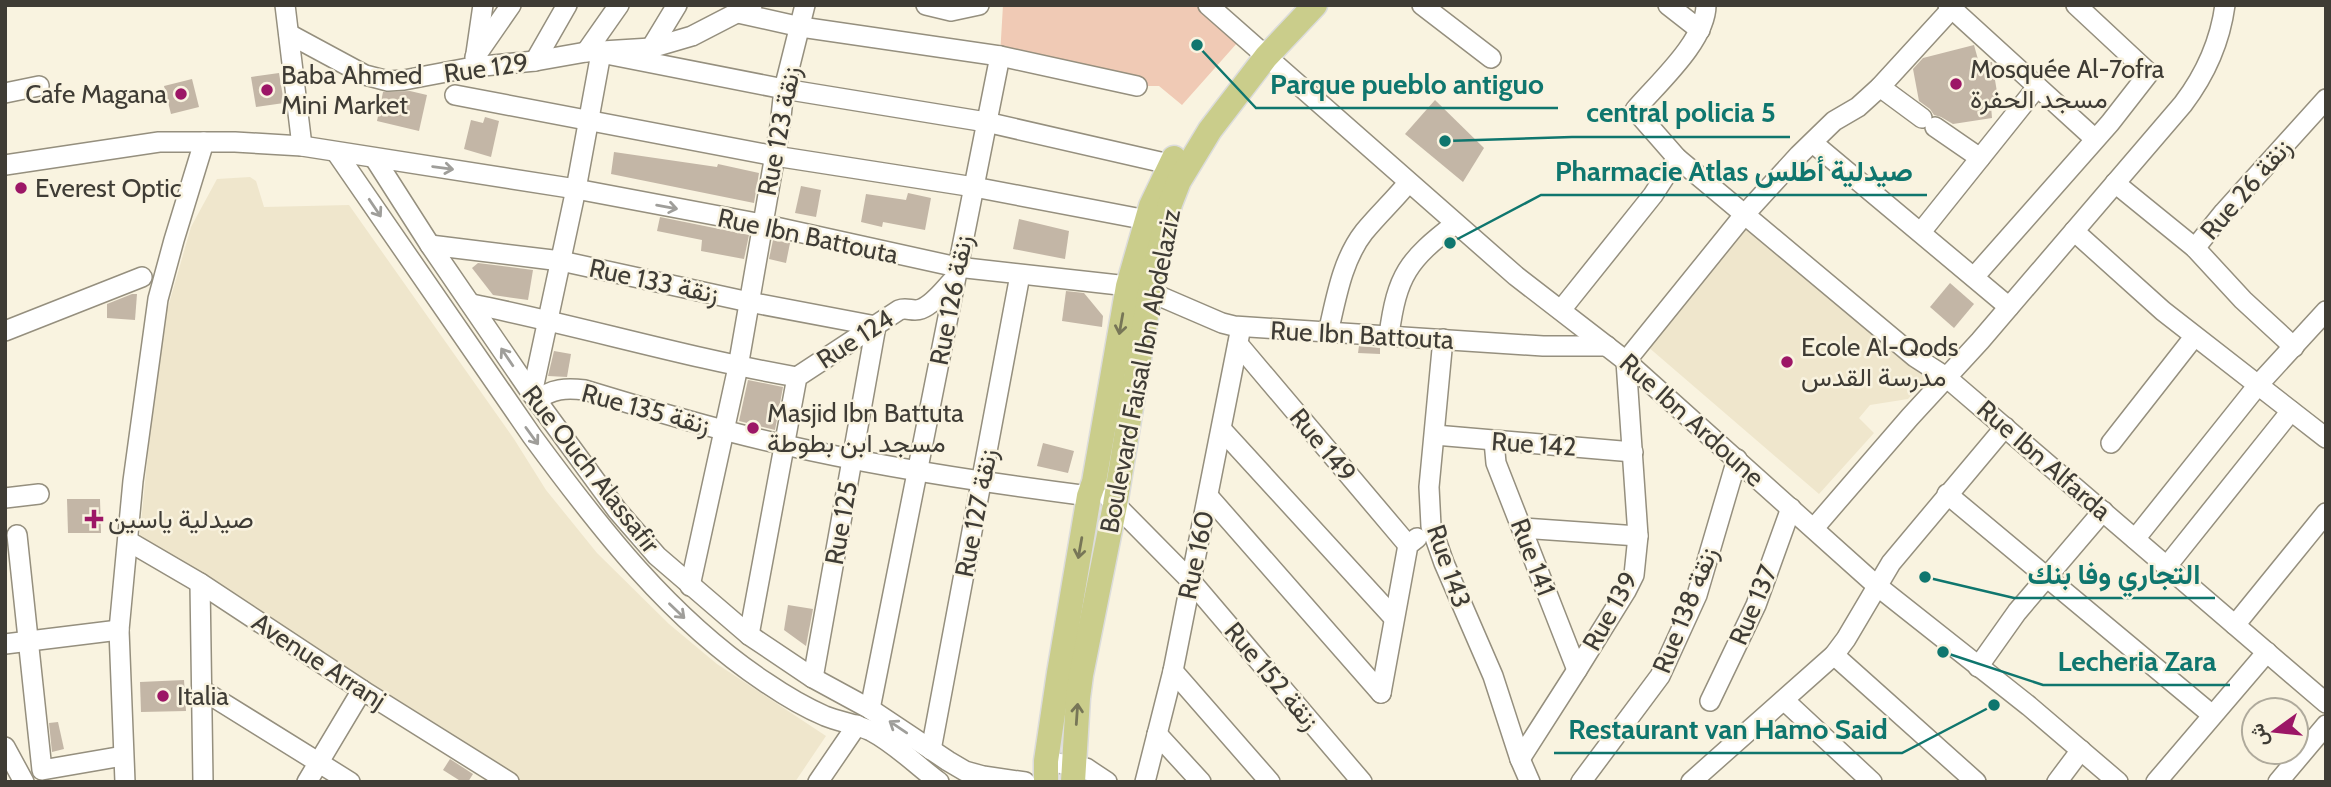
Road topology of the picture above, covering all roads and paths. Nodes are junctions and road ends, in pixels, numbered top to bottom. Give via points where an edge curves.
1 (285, 5) edge
2 (483, 5) edge
3 (511, 5) edge
4 (567, 5) edge
5 (619, 5) edge
6 (677, 5) edge
7 (805, 5) edge
8 (926, 5) edge
9 (979, 5) edge
10 (1208, 5) edge
11 (1293, 5) edge
12 (1315, 5) edge
13 (1422, 5) edge
14 (1668, 5) edge
15 (1706, 5) edge
16 (2076, 5) edge
17 (2225, 5) edge
18 (1952, 6) edge
19 (745, 9) edge
20 (801, 27) junction
21 (1700, 30) junction
22 (289, 34) junction
23 (651, 48) junction
24 (593, 52) junction
25 (1260, 52) junction
26 (1000, 57) junction
27 (1491, 58) dead end
28 (535, 61) junction
29 (474, 62) junction
30 (38, 86) dead end
31 (1137, 86) dead end
32 (1880, 87) junction
33 (2037, 87) junction
34 (784, 89) junction
35 (5, 93) edge
36 (455, 95) dead end
37 (2326, 99) edge
38 (587, 121) junction
39 (986, 122) junction
40 (2095, 139) junction
41 (204, 142) junction
42 (1813, 143) junction
43 (302, 146) junction
44 (336, 152) junction
45 (775, 156) junction
46 (1677, 158) junction
47 (1980, 158) junction
48 (375, 159) junction
49 (1169, 164) junction
50 (5, 165) edge
51 (1408, 183) junction
52 (2115, 183) junction
53 (974, 187) junction
54 (576, 190) junction
55 (1744, 215) junction
56 (1147, 220) junction
57 (762, 224) junction
58 (1455, 224) junction
59 (2074, 231) junction
60 (1921, 232) junction
61 (430, 245) junction
62 (2195, 248) junction
63 (561, 261) junction
64 (956, 273) junction
65 (1020, 275) junction
66 (142, 277) dead end
67 (1974, 277) junction
68 (1139, 289) junction
69 (749, 302) junction
70 (472, 304) junction
71 (2009, 307) junction
72 (1561, 310) junction
73 (2326, 311) edge
74 (547, 319) junction
75 (876, 326) junction
76 (5, 331) edge
77 (1328, 333) junction
78 (1239, 335) junction
79 (1389, 335) junction
80 (2194, 337) junction
81 (1443, 339) junction
82 (1607, 346) junction
83 (2294, 347) junction
84 (1626, 361) junction
85 (738, 367) junction
86 (797, 377) junction
87 (1946, 377) junction
88 (2258, 384) junction
89 (534, 398) junction
90 (2291, 411) junction
91 (2005, 427) junction
92 (724, 430) junction
93 (1222, 430) junction
94 (1435, 435) junction
95 (2326, 438) edge
96 (1494, 441) junction
97 (2111, 443) dead end
98 (785, 445) junction
99 (1633, 452) junction
100 (1737, 459) junction
101 (853, 460) junction
102 (918, 471) junction
103 (982, 482) junction
104 (1091, 489) junction
105 (39, 494) dead end
106 (1947, 494) junction
107 (1209, 497) junction
108 (5, 498) edge
109 (1115, 505) junction
110 (1791, 508) junction
111 (2103, 511) junction
112 (2326, 513) edge
113 (1431, 527) junction
114 (1522, 528) junction
115 (1814, 528) junction
116 (17, 535) dead end
117 (1638, 536) junction
118 (2135, 539) junction
119 (128, 541) junction
120 (1408, 545) junction
121 (2167, 566) junction
122 (2048, 578) junction
123 (1190, 580) junction
124 (200, 583) junction
125 (1876, 585) junction
126 (690, 586) junction
127 (1394, 618) junction
128 (2235, 625) junction
129 (119, 630) junction
130 (749, 635) junction
131 (30, 640) junction
132 (5, 644) edge
133 (2267, 652) junction
134 (1834, 655) junction
135 (1978, 667) junction
136 (1577, 670) junction
137 (1173, 671) junction
138 (813, 678) junction
139 (202, 690) junction
140 (362, 690) junction
141 (1784, 700) junction
142 (1710, 701) dead end
143 (2326, 703) edge
144 (870, 709) junction
145 (2211, 714) junction
146 (2326, 724) edge
147 (857, 725) junction
148 (1157, 734) junction
149 (5, 747) edge
150 (931, 750) junction
151 (2081, 750) junction
152 (123, 756) junction
153 (1520, 759) junction
154 (319, 763) junction
155 (1046, 772) edge
156 (1073, 773) edge
157 (1969, 779) edge
158 (1868, 780) edge
159 (24, 782) edge
160 (125, 782) edge
161 (203, 782) edge
162 (307, 782) edge
163 (350, 782) edge
164 (509, 782) edge
165 (818, 782) edge
166 (939, 782) edge
167 (1025, 782) edge
168 (1107, 782) edge
169 (1145, 782) edge
170 (1201, 782) edge
171 (1270, 782) edge
172 (1362, 782) edge
173 (1530, 782) edge
174 (1581, 782) edge
175 (1691, 782) edge
176 (2057, 782) edge
177 (2118, 782) edge
178 (2156, 782) edge
179 (2278, 782) edge

1 - 22 street
2 - 29 street
3 - 29 street
4 - 28 street
5 - 24 street
6 - 23 street
7 - 20 street, Rue 123 زنقة
8 - 9 street via 951,11
10 - 25 street, Rue Ibn Ardoune
11 - 25 main road, Boulevard Faisal Ibn Abdelaziz
12 - 25 main road, Boulevard Faisal Ibn Abdelaziz
13 - 27 street
14 - 21 street
15 - 21 street
16 - 40 street via 2149,73
17 - 52 street via 2203,76
18 - 32 street
18 - 33 street
19 - 20 street
19 - 23 street, Rue 129 via 692,36
20 - 26 street
20 - 34 street, Rue 123 زنقة
21 - 46 street, Rue Ibn Alfarda via 1634,110
22 - 29 street, Rue 129 via 357,72 380,79 404,80
22 - 43 street
23 - 24 street, Rue 129
24 - 28 street, Rue 129
24 - 34 street
24 - 38 street
25 - 49 main road, Boulevard Faisal Ibn Abdelaziz via 1200,116
25 - 51 street, Rue Ibn Ardoune
25 - 68 main road, Boulevard Faisal Ibn Abdelaziz via 1179,181
26 - 31 street
26 - 39 street, Rue 126 زنقة
28 - 29 street, Rue 129
30 - 35 street
32 - 42 street
32 - 47 street
33 - 40 street
33 - 47 street
34 - 39 street
34 - 45 street, Rue 123 زنقة
36 - 38 street
37 - 62 street, Rue 26 زنقة
38 - 45 street
38 - 54 street
39 - 49 street
39 - 53 street, Rue 126 زنقة
40 - 67 street
41 - 43 street, Rue Ibn Battouta
41 - 50 street, Rue Ibn Battouta via 124,146
41 - 119 street via 158,299
42 - 55 street
42 - 60 street
43 - 44 street, Rue Ibn Battouta
44 - 48 street, Rue Ibn Battouta
44 -> 147 street, Rue Ouch Alassafir via 564,480 654,588 717,648 765,682 826,716
45 - 53 street
45 - 57 street, Rue 123 زنقة
46 - 55 street, Rue Ibn Alfarda
46 - 72 street
47 - 60 street
48 -> 54 street, Rue Ibn Battouta
48 - 61 street, Rue Ouch Alassafir
49 - 56 main road, Boulevard Faisal Ibn Abdelaziz
51 - 58 street, Rue Ibn Ardoune
51 - 77 street via 1355,245
52 - 59 street
52 - 62 street
53 - 56 street
53 - 64 street, Rue 126 زنقة
54 -> 57 street, Rue Ibn Battouta
54 - 63 street
55 - 84 street
55 - 87 street, Rue Ibn Alfarda via 1915,357
56 - 68 main road, Boulevard Faisal Ibn Abdelaziz
57 - 64 street, Rue Ibn Battouta
57 - 69 street, Rue 123 زنقة
58 - 72 street, Rue Ibn Ardoune
58 - 79 street via 1413,261 1397,292
59 - 71 street
59 - 80 street
60 - 67 street
61 - 63 street, Rue 133 زنقة
61 - 70 street, Rue Ouch Alassafir
62 - 83 street
63 - 69 street, Rue 133 زنقة
63 - 74 street
64 - 65 street, Rue Ibn Battouta
64 - 75 street, Rue 124 via 924,308 902,309
64 - 102 street, Rue 126 زنقة
65 - 68 street, Rue Ibn Battouta
65 - 103 street, Rue 127 زنقة
66 - 76 street
67 - 71 street
68 - 78 street, Rue Ibn Battouta via 1222,323
68 -> 104 main road, Boulevard Faisal Ibn Abdelaziz
68 - 109 main road, Boulevard Faisal Ibn Abdelaziz
69 - 75 street, Rue 133 زنقة
69 - 85 street, Rue 123 زنقة
70 - 74 street
89 -> 70 street, Rue Ouch Alassafir
71 - 87 street
72 - 82 street, Rue Ibn Ardoune
73 - 83 street
74 - 85 street
74 - 89 street
75 - 86 street, Rue 124
75 - 101 street, Rue 125
77 - 78 street, Rue Ibn Battouta
77 - 79 street, Rue Ibn Battouta
78 - 93 street, Rue 160
78 - 120 street, Rue 149
79 - 81 street, Rue Ibn Battouta
80 - 88 street
80 - 97 street
81 - 82 street, Rue Ibn Battouta
81 - 94 street, Rue 143
82 - 84 street, Rue Ibn Ardoune
83 - 88 street
84 - 99 street, Rue 139
84 - 100 street, Rue Ibn Ardoune
85 - 86 street
85 - 92 street, Rue 123 زنقة
86 - 98 street, Rue 124
87 - 91 street, Rue Ibn Alfarda
87 - 115 street
88 - 90 street
88 - 118 street
89 - 92 street, Rue 135 زنقة via 561,389 585,390
89 - 126 street, Rue Ouch Alassafir via 625,519
90 - 95 street
90 - 121 street
91 - 106 street
91 - 111 street, Rue Ibn Alfarda
92 - 98 street, Rue 135 زنقة
92 - 126 street, Rue 123 زنقة
93 - 107 street, Rue 160
93 - 127 street
94 - 96 street, Rue 142
94 - 113 street, Rue 143 via 1429,487
96 - 99 street, Rue 142
96 - 114 street, Rue 141 via 1496,463
98 - 101 street, Rue 135 زنقة
98 - 130 street, Rue 124
99 - 117 street, Rue 139
100 - 110 street, Rue Ibn Ardoune
100 - 174 street, Rue 138 زنقة via 1697,595 1666,664
101 - 102 street, Rue 135 زنقة
101 - 138 street, Rue 125
102 - 103 street, Rue 135 زنقة
102 - 144 street, Rue 126 زنقة
103 - 104 street, Rue 135 زنقة
103 - 150 street, Rue 127 زنقة
104 - 109 street, Rue 152 زنقة
104 -> 155 main road, Boulevard Faisal Ibn Abdelaziz
105 - 108 street
106 - 122 street
106 - 125 street
107 - 123 street, Rue 160
107 - 127 street via 1381,693
109 - 123 street, Rue 152 زنقة
156 -> 109 main road, Boulevard Faisal Ibn Abdelaziz via 1077,698
110 - 115 street, Rue Ibn Ardoune
110 - 142 street, Rue 137 via 1756,606
111 - 118 street, Rue Ibn Alfarda
111 - 122 street
112 - 128 street
113 - 120 street
113 - 153 street, Rue 143 via 1493,676
114 - 117 street
114 - 136 street, Rue 141
115 - 125 street, Rue Ibn Ardoune
116 - 131 street
117 - 136 street, Rue 139 via 1637,563 1630,583
118 - 121 street, Rue Ibn Alfarda
119 - 124 street, Avenue Arranj
119 - 129 street
120 - 127 street
121 - 128 street, Rue Ibn Alfarda
122 - 135 street
122 - 145 street
123 - 137 street, Rue 160
123 - 172 street, Rue 152 زنقة
124 - 139 street
124 - 140 street, Avenue Arranj
125 - 134 street
125 - 135 street, Rue Ibn Ardoune
126 - 130 street, Rue Ouch Alassafir
128 - 133 street, Rue Ibn Alfarda
129 - 131 street
129 - 152 street
130 - 138 street, Rue Ouch Alassafir
131 - 132 street
131 - 152 street via 42,770
133 - 143 street, Rue Ibn Alfarda
133 - 145 street
134 - 141 street
134 - 157 street
135 - 151 street, Rue Ibn Ardoune
136 - 153 street, Rue 139
137 - 148 street, Rue 160
137 - 171 street
138 - 144 street, Rue Ouch Alassafir
139 - 154 street
139 - 161 street
140 - 154 street
140 - 164 street, Avenue Arranj
141 - 158 street
141 - 175 street
150 -> 144 street, Rue Ouch Alassafir
145 - 178 street
146 - 179 street
147 - 165 street
147 - 166 street, Rue Ouch Alassafir via 898,748
148 - 169 street, Rue 160
148 - 170 street
149 - 159 street
150 - 167 street, Rue Ouch Alassafir via 965,771
151 - 176 street
151 - 177 street, Rue Ibn Ardoune
152 - 160 street
153 - 173 street, Rue 143
154 - 162 street
154 - 163 street
155 - 156 street
156 - 168 street via 1086,768

